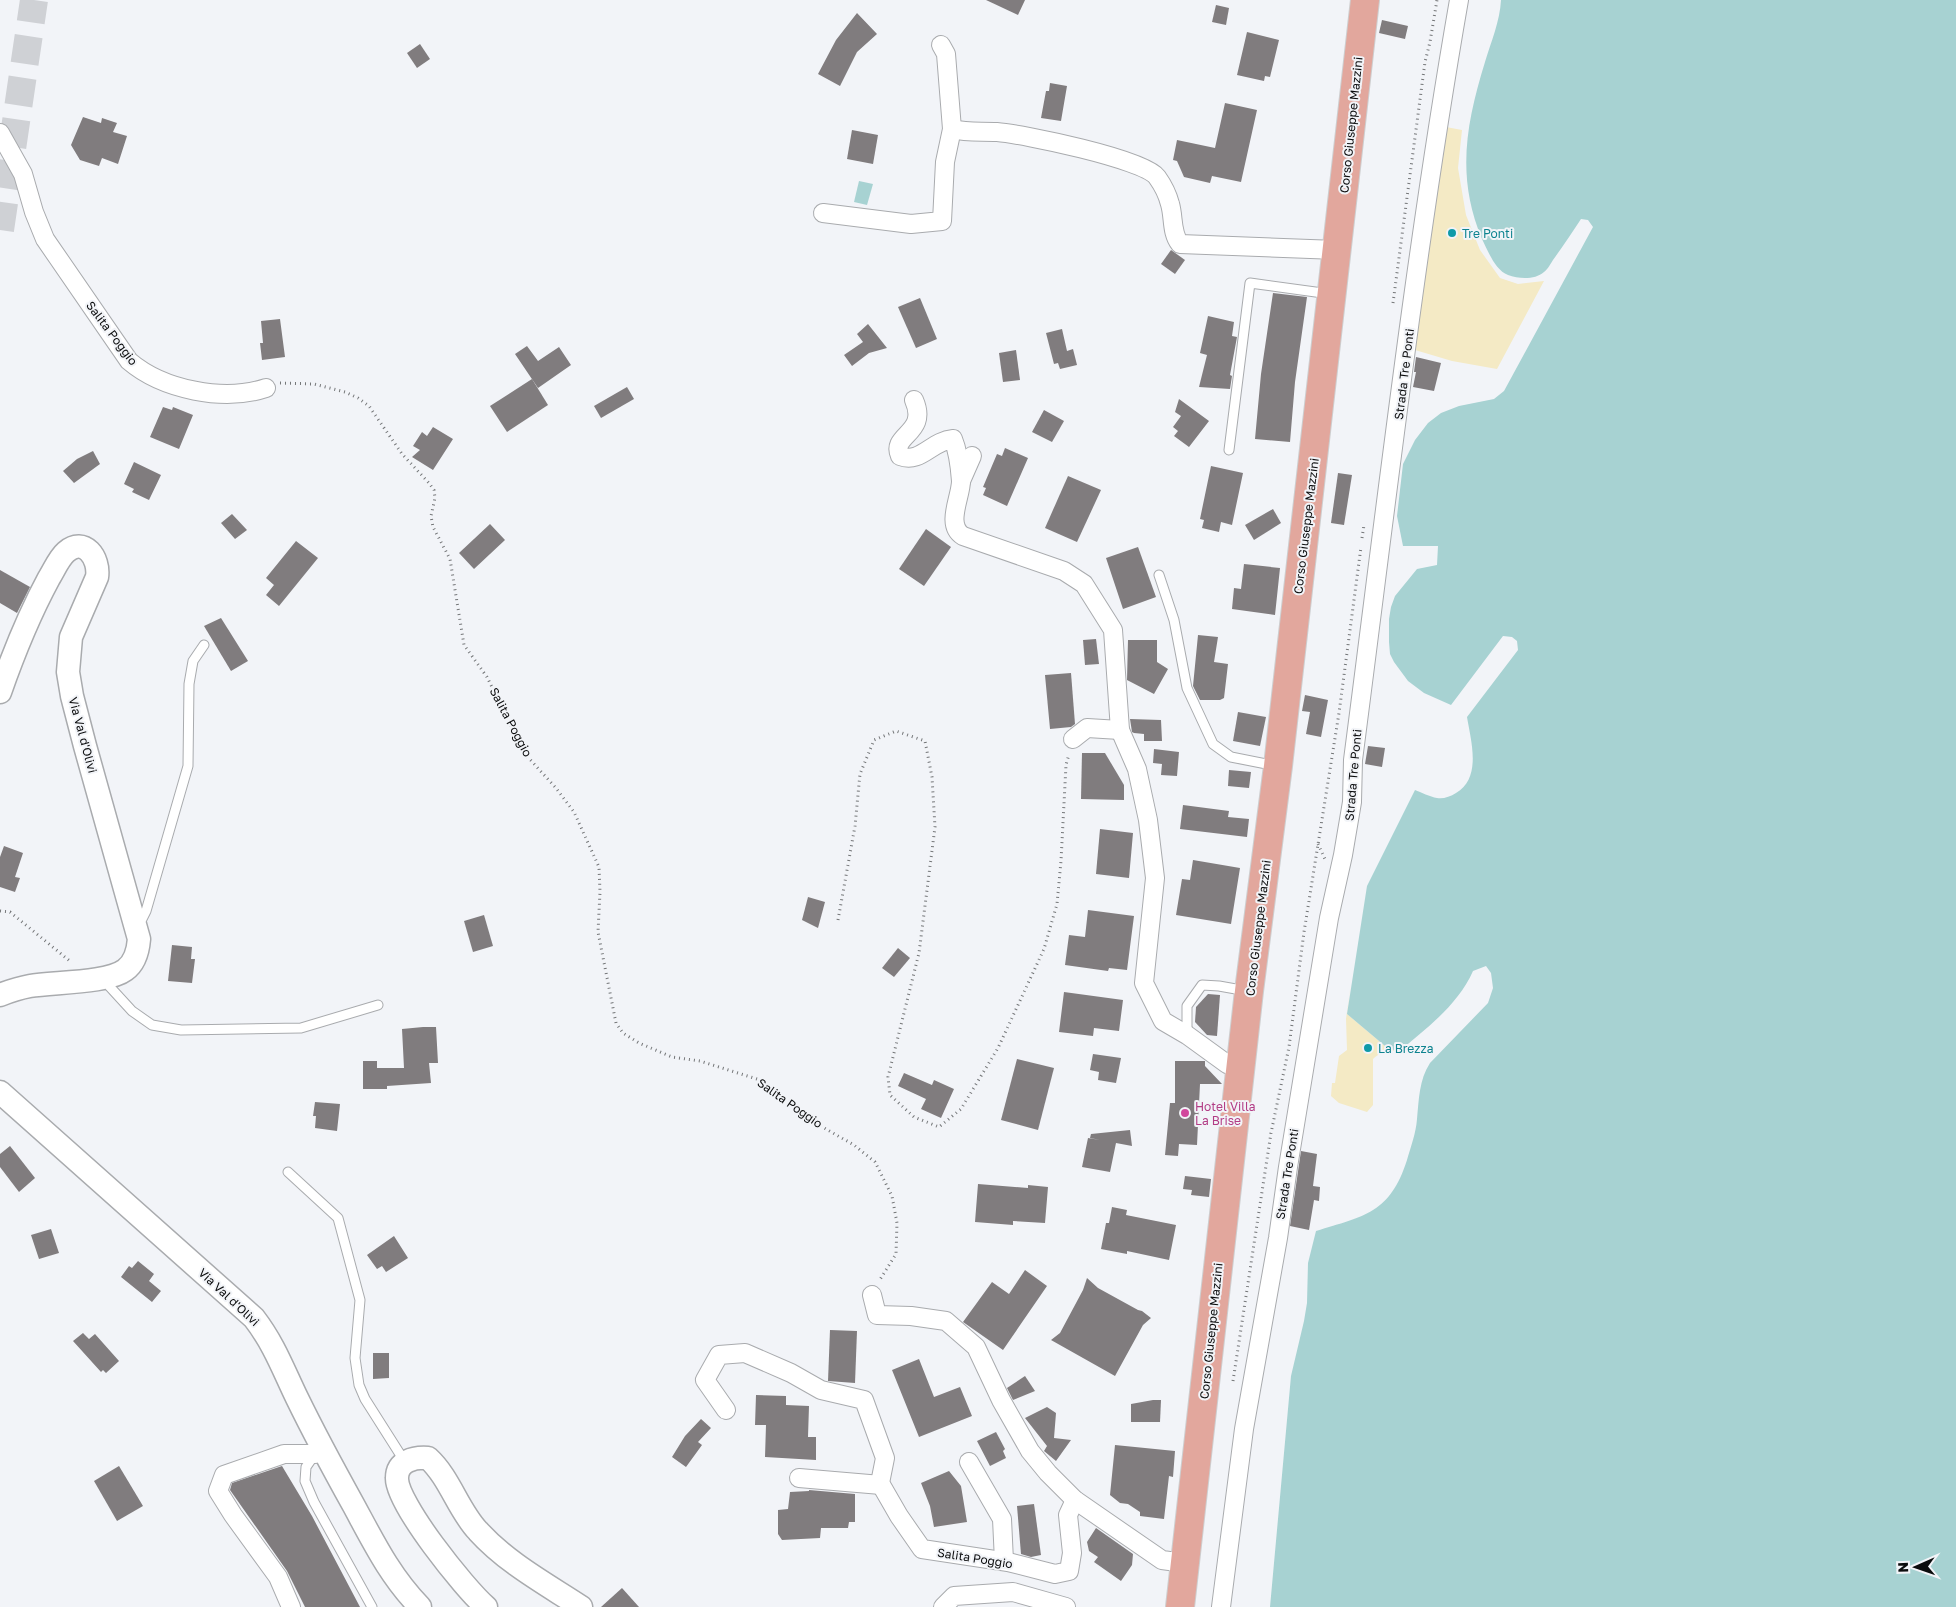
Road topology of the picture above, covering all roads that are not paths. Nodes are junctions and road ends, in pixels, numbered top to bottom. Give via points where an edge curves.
1 (1365, 0) edge
2 (1459, 0) edge
3 (941, 45) dead end
4 (952, 129) junction
5 (0, 133) edge
6 (824, 213) dead end
7 (1337, 250) junction
8 (1332, 294) junction
9 (266, 388) road end
10 (914, 400) dead end
11 (1229, 450) dead end
12 (972, 456) dead end
13 (961, 482) junction
14 (1159, 574) dead end
15 (204, 645) dead end
16 (0, 692) edge
17 (1120, 730) junction
18 (1073, 740) road end
19 (1278, 766) junction
20 (135, 923) junction
21 (98, 978) junction
22 (1249, 991) junction
23 (0, 995) edge
24 (378, 1005) dead end
25 (1187, 1035) junction
26 (1241, 1070) junction
27 (0, 1092) edge
28 (288, 1172) dead end
29 (872, 1295) road end
30 (726, 1410) dead end
31 (319, 1452) junction
32 (406, 1462) junction
33 (969, 1462) dead end
34 (799, 1478) dead end
35 (881, 1485) junction
36 (1075, 1500) junction
37 (1004, 1561) junction
38 (1184, 1563) junction
39 (291, 1607) edge
40 (372, 1607) edge
41 (420, 1607) edge
42 (486, 1607) edge
43 (581, 1607) edge
44 (943, 1607) edge
45 (1066, 1607) edge
46 (1180, 1607) edge
47 (1221, 1607) edge

1 - 7 main road, Corso Giuseppe Mazzini
2 - 47 street, Strada Tre Ponti via 1414,296 1353,760 1352,802 1329,918 1244,1429
3 - 4 street via 946,54
4 - 6 street via 945,162 942,221 911,224
4 - 7 street via 968,133 998,132 1086,149 1118,158 1156,175 1170,203 1180,244
5 - 9 street, Salita Poggio via 23,174 45,238 129,361 154,378 198,390 224,395
7 - 8 main road, Corso Giuseppe Mazzini
8 - 11 lane via 1250,283
8 - 19 main road, Corso Giuseppe Mazzini
10 - 13 street via 919,415 916,425 898,447 900,456 917,457 942,440 953,439
12 - 13 street
13 - 17 street via 954,522 959,534 1064,571 1084,584 1104,614 1113,630
14 - 19 lane via 1174,620 1187,688 1213,744 1231,757
15 - 20 lane via 193,661 189,684 188,766 146,911
16 - 20 street, Via Val d'Olivi via 19,637 57,564 71,548 87,550 97,560 97,577 72,637 68,672 78,721
17 - 18 street via 1087,728
17 - 25 street via 1137,769 1148,820 1155,878 1144,983 1163,1020
19 - 22 main road, Corso Giuseppe Mazzini
20 - 21 street, Via Val d'Olivi via 139,939 132,963 124,971
21 - 23 street, Via Val d'Olivi via 30,986
21 - 24 lane via 132,1011 152,1025 181,1030 300,1028
22 - 25 lane via 1202,985 1187,1006
22 - 26 main road, Corso Giuseppe Mazzini
25 - 26 street via 1227,1064
26 - 38 main road, Corso Giuseppe Mazzini
27 - 31 street, Via Val d'Olivi via 254,1318 280,1359
28 - 32 lane via 338,1218 360,1300 355,1358 359,1385
29 - 36 street via 877,1315 946,1321 976,1347 1030,1452
30 - 35 street via 705,1380 719,1355 745,1353 821,1390 864,1400 885,1458
31 - 39 street via 284,1454 224,1475 218,1491 278,1577
31 - 40 lane via 306,1467 305,1481
31 - 41 street, Via Val d'Olivi via 391,1573
32 - 42 street via 397,1479 400,1492 459,1580
32 - 43 street via 416,1457 428,1458 484,1537 504,1556
33 - 37 street via 1002,1519
34 - 35 street
35 - 37 street, Salita Poggio via 922,1549
36 - 37 street, Salita Poggio via 1068,1515 1072,1553 1069,1571 1055,1574
36 - 38 street via 1162,1560
38 - 46 main road, Corso Giuseppe Mazzini
44 - 45 street via 954,1596 1013,1592

